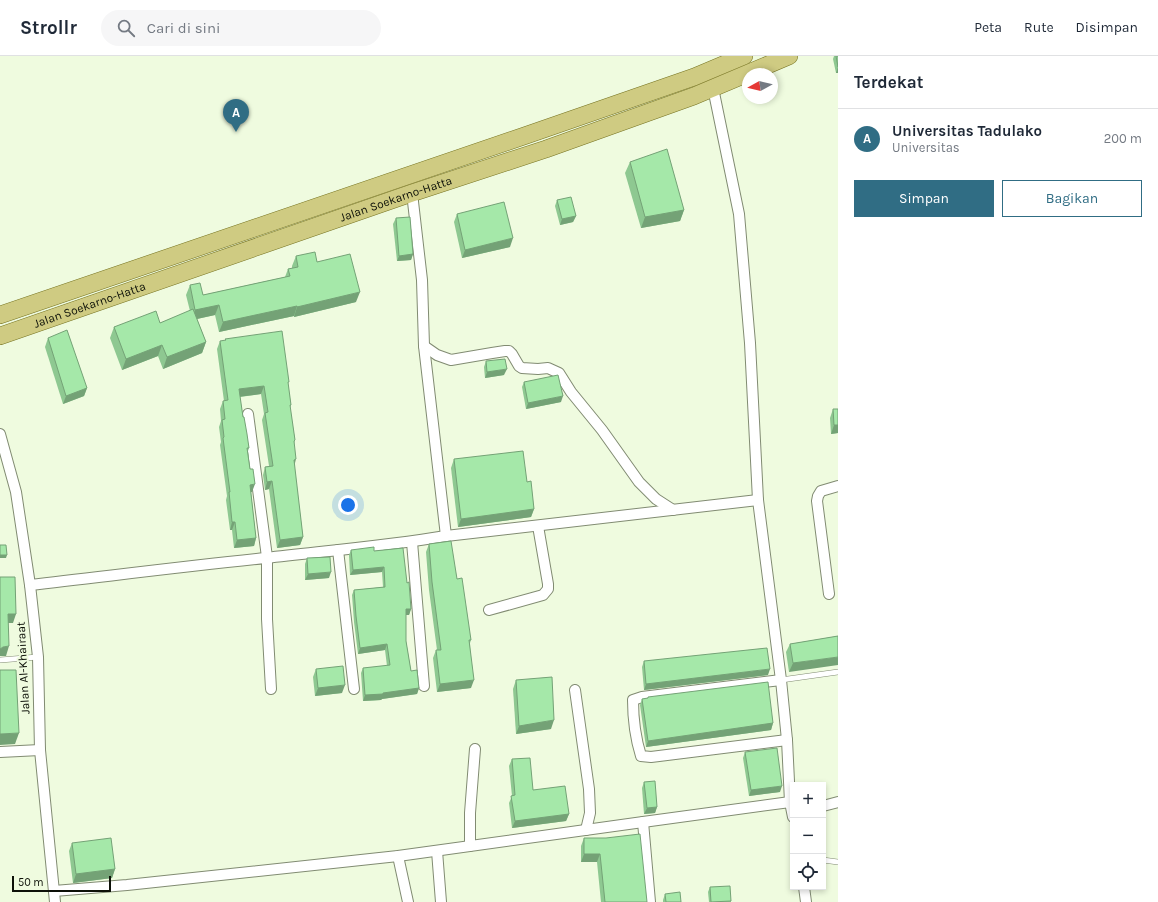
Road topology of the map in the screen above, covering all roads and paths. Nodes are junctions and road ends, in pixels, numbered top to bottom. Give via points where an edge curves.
1 (744, 56) edge
2 (789, 56) edge
3 (713, 88) junction
4 (412, 193) junction
5 (0, 315) edge
6 (0, 336) edge
7 (424, 346) junction
8 (248, 414) dead end
9 (0, 434) edge
10 (838, 486) edge
11 (758, 500) junction
12 (674, 510) junction
13 (538, 526) junction
14 (446, 536) junction
15 (412, 542) junction
16 (338, 550) junction
17 (267, 557) junction
18 (30, 586) junction
19 (829, 594) dead end
20 (489, 610) dead end
21 (38, 658) junction
22 (0, 660) edge
23 (838, 672) edge
24 (781, 680) junction
25 (424, 686) dead end
26 (271, 689) dead end
27 (354, 690) dead end
28 (576, 690) dead end
29 (786, 740) junction
30 (475, 748) dead end
31 (40, 750) junction
32 (0, 752) edge
33 (790, 802) joint
34 (838, 802) edge
35 (826, 805) edge
36 (643, 822) junction
37 (586, 830) junction
38 (470, 846) junction
39 (437, 851) junction
40 (398, 856) junction
41 (826, 860) edge
42 (838, 862) edge
43 (804, 890) edge
44 (54, 891) junction
45 (55, 902) edge
46 (408, 902) edge
47 (441, 902) edge
48 (650, 902) edge
49 (806, 902) edge

1 - 5 main road, Jalan Soekarno-Hatta via 694,77
2 - 3 main road, Jalan Soekarno-Hatta
3 - 4 main road, Jalan Soekarno-Hatta via 546,149
3 - 11 street via 738,214 750,342
4 - 6 main road, Jalan Soekarno-Hatta
4 - 7 street via 422,280
7 - 12 street via 437,355 451,360 508,351 524,369 548,368 559,373 639,482 656,499
7 - 14 street
8 - 17 street
9 - 18 street, Jalan Al-Khairaat via 16,492
10 - 19 street via 821,491 817,501
11 - 12 street
11 - 24 street
12 - 13 street
13 - 14 street
13 - 20 street via 548,589 543,595
14 - 15 street
15 - 16 street
15 - 25 street
16 - 17 street
16 - 27 street
17 - 18 street
17 - 26 street
18 - 21 street, Jalan Al-Khairaat
21 - 22 lane
21 - 31 street, Jalan Al-Khairaat
23 - 24 lane
24 - 29 street
24 - 29 street via 642,697 633,700 633,709 641,756 651,757
28 - 37 street via 589,789 590,813
29 - 33 street
30 - 38 street
31 - 32 street
31 - 44 street, Jalan Al-Khairaat
33 - 36 street
34 - 35 street
36 - 37 street
36 - 48 street
37 - 38 street
38 - 39 street
39 - 40 street
39 - 47 street
40 - 44 street
40 - 46 street
41 - 42 lane
43 - 49 street
44 - 45 street, Jalan Al-Khairaat

